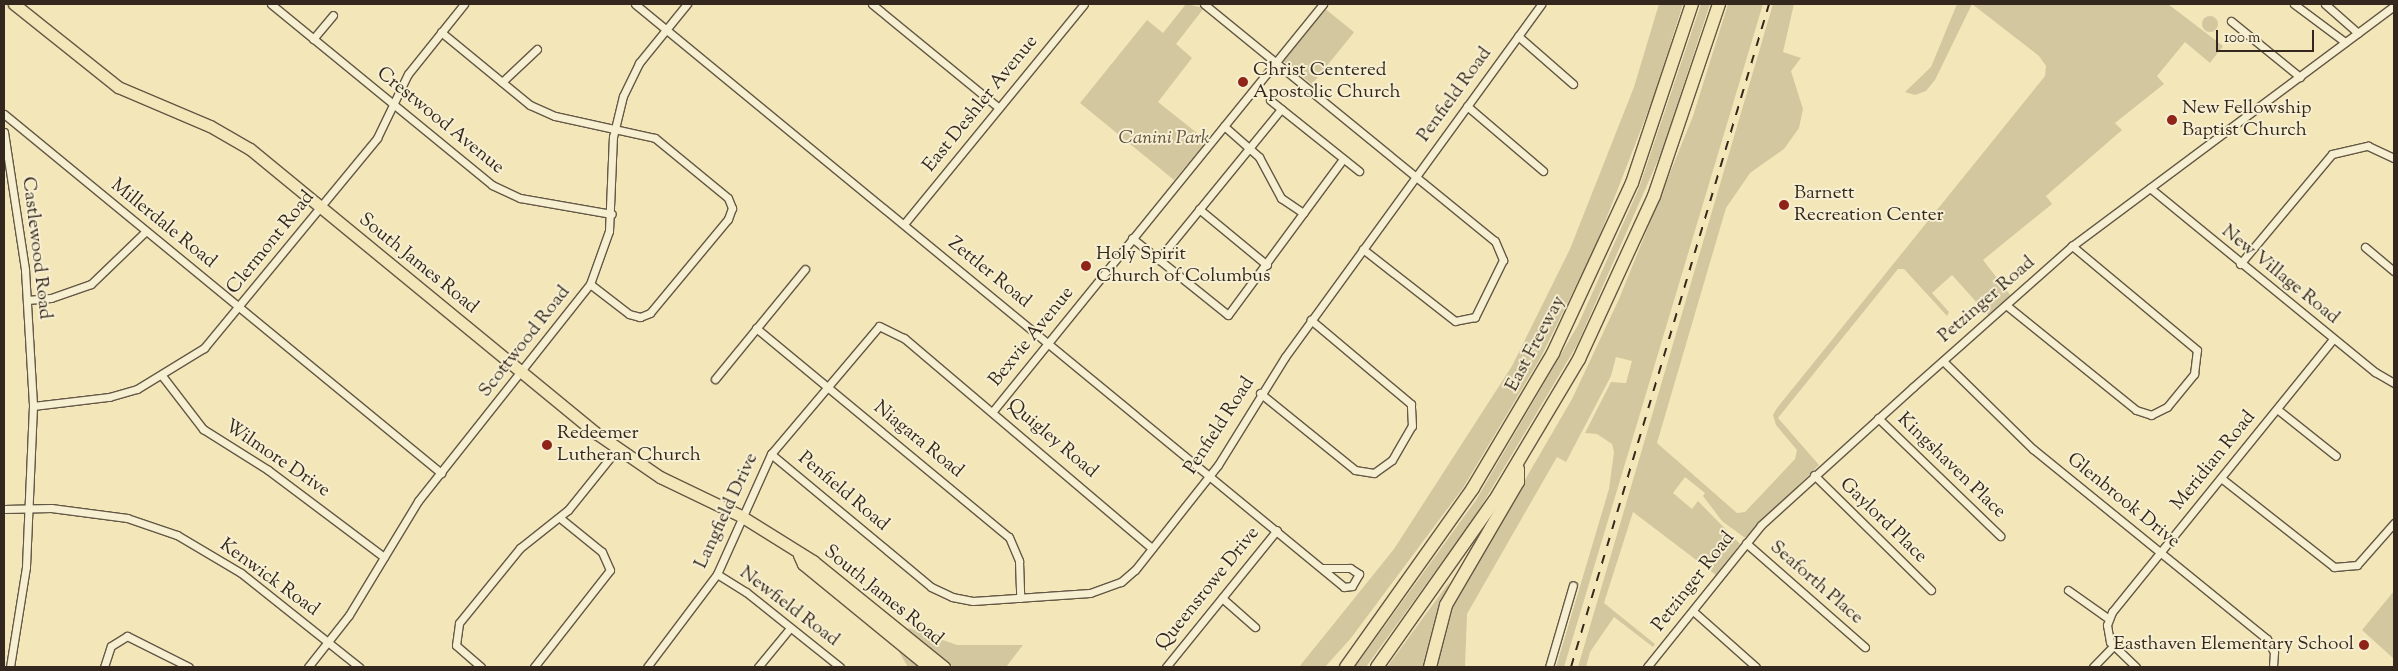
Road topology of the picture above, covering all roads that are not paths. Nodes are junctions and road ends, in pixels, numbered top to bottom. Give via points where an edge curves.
1 (14, 4) edge
2 (270, 4) edge
3 (464, 4) edge
4 (634, 4) edge
5 (687, 4) edge
6 (872, 4) edge
7 (1084, 4) edge
8 (1204, 4) edge
9 (1323, 4) edge
10 (1541, 4) edge
11 (1692, 4) edge
12 (1719, 4) edge
13 (2294, 4) edge
14 (2325, 4) edge
15 (2394, 6) edge
16 (333, 15) dead end
17 (2231, 21) dead end
18 (666, 30) junction
19 (441, 32) junction
20 (2358, 33) junction
21 (1518, 36) junction
22 (313, 40) junction
23 (2345, 42) junction
24 (537, 49) dead end
25 (1276, 62) junction
26 (2300, 77) junction
27 (502, 82) junction
28 (1573, 84) dead end
29 (1270, 100) dead end
30 (394, 106) junction
31 (1467, 106) junction
32 (999, 108) junction
33 (1281, 109) junction
34 (4, 114) edge
35 (615, 126) junction
36 (1224, 126) junction
37 (4, 132) edge
38 (1249, 147) junction
39 (2394, 158) edge
40 (1343, 159) junction
41 (1359, 171) dead end
42 (1543, 171) dead end
43 (1416, 176) junction
44 (2150, 188) junction
45 (321, 208) junction
46 (1199, 209) junction
47 (1303, 212) junction
48 (612, 214) junction
49 (904, 224) junction
50 (146, 231) junction
51 (1132, 238) junction
52 (2072, 246) junction
53 (2365, 247) dead end
54 (1363, 249) junction
55 (1158, 260) junction
56 (2240, 264) junction
57 (1267, 265) junction
58 (805, 268) dead end
59 (2394, 271) edge
60 (590, 284) junction
61 (28, 300) junction
62 (2006, 305) junction
63 (240, 308) junction
64 (1311, 320) junction
65 (879, 326) joint
66 (756, 328) junction
67 (2333, 339) junction
68 (1048, 343) junction
69 (1943, 361) junction
70 (522, 373) junction
71 (163, 377) junction
72 (715, 378) dead end
73 (2394, 383) edge
74 (826, 386) junction
75 (1260, 393) junction
76 (32, 406) junction
77 (2277, 409) junction
78 (993, 411) junction
79 (1878, 418) junction
80 (617, 448) junction
81 (771, 454) junction
82 (2336, 456) dead end
83 (1519, 464) junction
84 (441, 473) junction
85 (1814, 475) junction
86 (1210, 476) junction
87 (2221, 478) junction
88 (30, 509) junction
89 (4, 510) edge
90 (741, 516) junction
91 (560, 518) junction
92 (2394, 523) edge
93 (1277, 530) junction
94 (2000, 536) dead end
95 (1746, 543) junction
96 (1152, 548) junction
97 (2160, 552) junction
98 (798, 555) junction
99 (384, 557) junction
100 (1322, 568) junction
101 (717, 574) junction
102 (1573, 585) dead end
103 (1931, 590) dead end
104 (2068, 590) dead end
105 (1020, 598) junction
106 (1222, 598) junction
107 (1693, 611) junction
108 (2109, 619) junction
109 (1255, 627) dead end
110 (790, 628) junction
111 (328, 642) junction
112 (2112, 646) junction
113 (1865, 647) dead end
114 (1655, 658) junction
115 (10, 667) edge
116 (104, 667) edge
117 (189, 667) edge
118 (308, 667) edge
119 (360, 667) edge
120 (481, 667) edge
121 (534, 667) edge
122 (646, 667) edge
123 (758, 667) edge
124 (840, 667) edge
125 (929, 667) edge
126 (944, 667) edge
127 (1166, 667) edge
128 (1346, 667) edge
129 (1377, 667) edge
130 (1430, 667) edge
131 (1549, 667) edge
132 (1648, 667) edge
133 (1655, 667) edge
134 (1756, 667) edge
135 (2092, 667) edge
136 (2136, 667) edge
137 (2273, 667) edge

1 - 45 main road, South James Road via 118,87 228,136
2 - 22 street, Crestwood Avenue
3 - 19 street, Clermont Road
4 - 18 street, Zettler Road
5 - 18 street, Scottwood Road
6 - 32 street
7 - 32 street, East Deshler Avenue
8 - 25 street
9 - 25 street, Bexvie Avenue
10 - 21 street, Penfield Road
11 - 128 highway, East Freeway via 1632,183 1553,352 1473,488
12 - 83 highway via 1681,123 1638,234 1579,359
13 - 23 street
14 - 20 street
15 - 20 street, Petzinger Road
16 - 22 street
17 - 26 street
18 - 35 street, Scottwood Road via 632,76
18 - 49 street, Zettler Road
19 - 27 street
19 - 30 street, Clermont Road via 408,74
20 - 23 street, Petzinger Road
21 - 28 street
21 - 31 street, Penfield Road
22 - 30 street, Crestwood Avenue
23 - 26 street, Petzinger Road
24 - 27 street
25 - 36 street, Bexvie Avenue
25 - 43 street
26 - 44 street, Petzinger Road
27 - 35 street via 546,113
29 - 33 street
30 - 45 street, Clermont Road via 377,138
30 - 48 street, Crestwood Avenue via 510,196
31 - 42 street
31 - 43 street, Penfield Road
32 - 49 street, East Deshler Avenue
33 - 38 street
33 - 40 street
34 - 50 street, Millerdale Road
35 - 48 street, Scottwood Road
35 - 60 street via 664,144 724,192 732,208 728,219 650,313 640,317 629,314
36 - 38 street
36 - 51 street, Bexvie Avenue
37 - 61 street, Castlewood Road
38 - 46 street
38 - 47 street via 1281,198
39 - 56 street via 2368,146 2339,150 2326,158
40 - 41 street
40 - 47 street
43 - 54 street, Penfield Road
43 - 54 street via 1496,241 1502,252 1502,267 1481,308 1465,322 1446,317
44 - 52 street, Petzinger Road
44 - 56 street, New Village Road
45 - 63 street, Clermont Road
45 - 70 main road, South James Road
46 - 55 street
46 - 57 street
47 - 57 street
48 - 60 street, Scottwood Road via 606,247
49 - 68 street, Zettler Road
50 - 61 street via 91,284 51,298
50 - 63 street, Millerdale Road
51 - 55 street
51 - 68 street, Bexvie Avenue
52 - 62 street, Petzinger Road
52 - 62 street via 2192,344 2199,359 2194,374 2167,407 2151,415 2136,410
53 - 59 street
54 - 64 street, Penfield Road
55 - 57 street via 1228,315
56 - 67 street, New Village Road
58 - 66 street
60 - 70 street, Scottwood Road
61 - 76 street, Castlewood Road
62 - 69 street, Petzinger Road
63 - 71 street, Clermont Road via 204,348
63 - 84 street, Millerdale Road
64 - 75 street, Penfield Road
64 - 75 street via 1407,399 1415,414 1392,460 1374,473 1350,466
65 - 74 street, Langfield Drive
65 - 78 street, Quigley Road via 894,330
66 - 72 street
66 - 74 street, Niagara Road
67 - 73 street, New Village Road
67 - 77 street, Meridian Road
68 - 78 street, Bexvie Avenue
68 - 86 street, Zettler Road
69 - 79 street, Petzinger Road
69 - 97 street, Glenbrook Drive via 2033,449
70 - 80 main road, South James Road
70 - 84 street, Scottwood Road
71 - 76 street, Clermont Road via 109,397
71 - 99 street, Wilmore Drive via 203,429 268,470
74 - 81 street, Langfield Drive
74 - 105 street, Niagara Road via 1009,537 1019,561
75 - 86 street, Penfield Road
76 - 88 street, Castlewood Road
77 - 82 street
77 - 87 street, Meridian Road
78 - 96 street, Quigley Road
79 - 85 street, Petzinger Road
79 - 94 street, Kingshaven Place
80 - 90 main road, South James Road via 670,482
80 - 91 street
81 - 90 street, Langfield Drive
81 - 105 street, Penfield Road via 931,587 973,601
83 - 129 highway
83 - 130 highway via 1518,482 1446,605
84 - 99 street, Scottwood Road via 400,526
85 - 95 street, Petzinger Road
85 - 103 street, Gaylord Place
86 - 93 street, Zettler Road
86 - 96 street, Penfield Road
87 - 92 street via 2323,562 2350,568 2365,558
87 - 97 street, Meridian Road
88 - 89 street, Kenwick Road
88 - 111 street, Kenwick Road via 127,518 177,535 241,573
88 - 115 street, Castlewood Road via 26,567
90 - 98 main road, South James Road
90 - 101 street, Langfield Drive
91 - 120 street via 520,548 459,623 454,637 461,652
91 - 121 street via 602,552 610,570
93 - 100 street, Zettler Road
93 - 106 street, Queensrowe Drive
95 - 107 street, Petzinger Road
95 - 113 street, Seaforth Place
96 - 105 street, Penfield Road via 1136,570 1106,590
97 - 108 street, Meridian Road
97 - 137 street, Glenbrook Drive via 2267,639 2274,652
98 - 125 main road, South James Road via 803,564
98 - 126 main road, South James Road via 813,560
99 - 111 street, Scottwood Road
100 - 100 street, Zettler Road via 1344,587 1352,586 1359,574 1350,568
101 - 110 street, Newfield Road
101 - 122 street, Langfield Drive
102 - 131 street
104 - 108 street
106 - 109 street
106 - 127 street, Queensrowe Drive
107 - 114 street, Petzinger Road
107 - 134 street
108 - 112 street, Meridian Road via 2106,630
110 - 123 street
110 - 124 street, Newfield Road
111 - 118 street, Scottwood Road
111 - 119 street, Kenwick Road
112 - 135 street
112 - 136 street
114 - 132 street, Petzinger Road
114 - 133 street
116 - 117 street via 111,646 118,639 136,638

